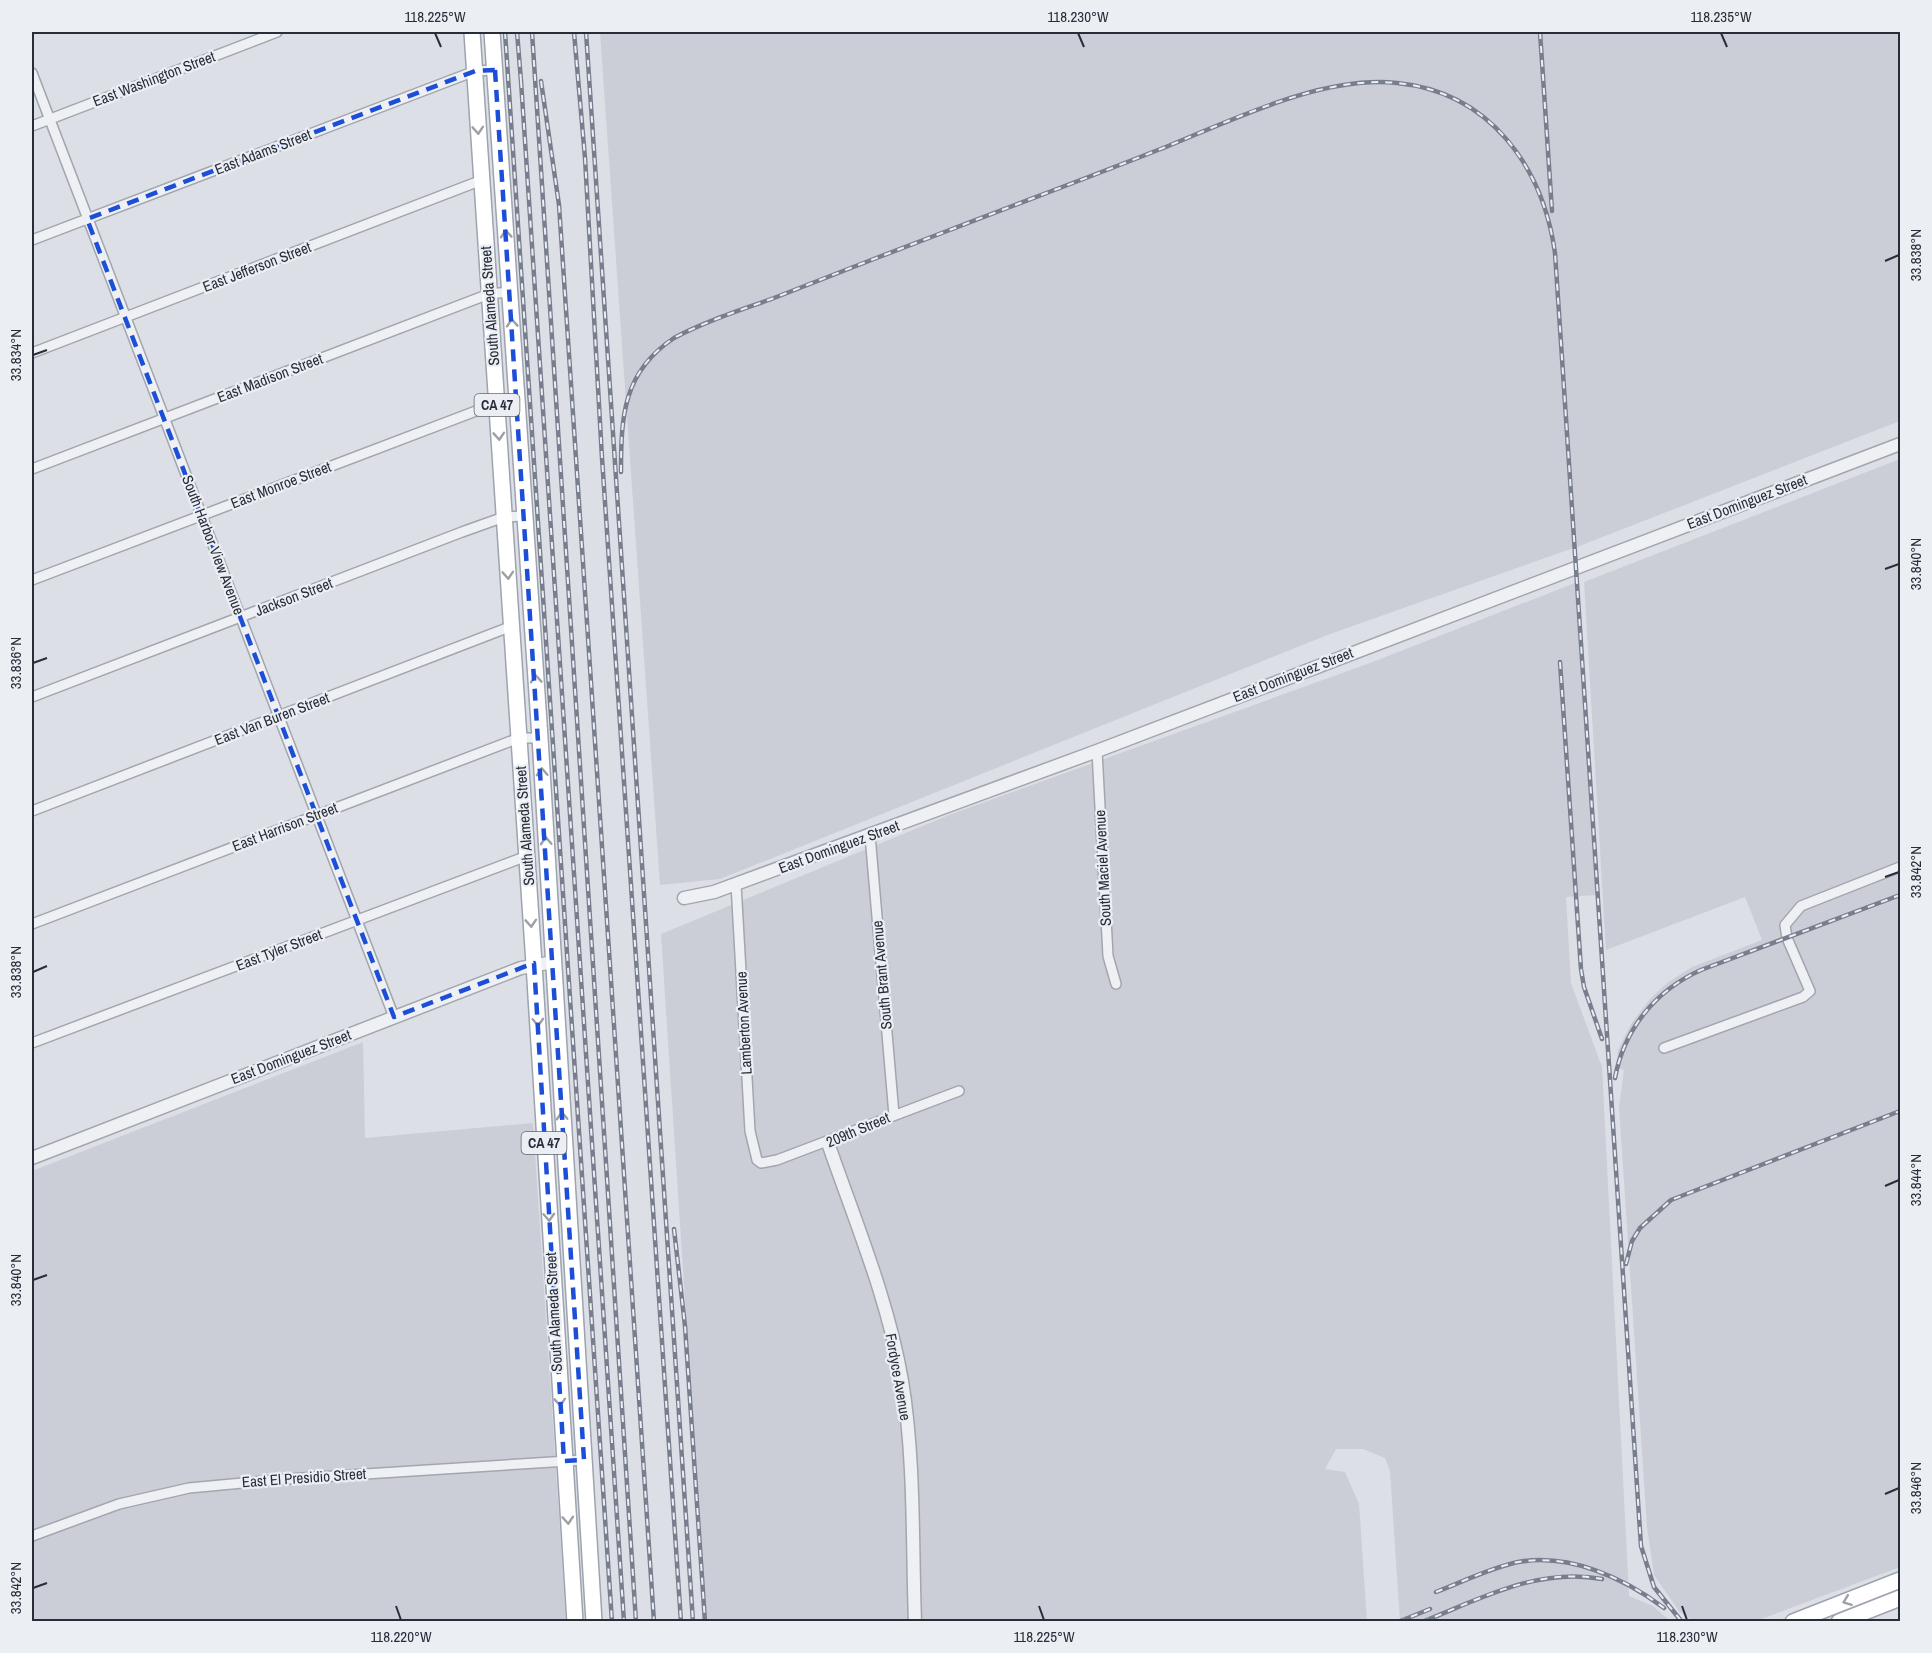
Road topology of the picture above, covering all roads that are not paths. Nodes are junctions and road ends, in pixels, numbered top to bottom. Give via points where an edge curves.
1 (277, 32) edge
2 (472, 32) edge
3 (492, 32) edge
4 (495, 70) junction
5 (475, 71) junction
6 (32, 73) edge
7 (49, 119) junction
8 (32, 126) edge
9 (482, 180) junction
10 (87, 219) junction
11 (32, 240) edge
12 (510, 292) junction
13 (489, 294) junction
14 (125, 317) junction
15 (32, 353) edge
16 (497, 403) junction
17 (164, 419) junction
18 (1900, 444) edge
19 (32, 470) edge
20 (202, 515) junction
21 (524, 516) junction
22 (504, 517) junction
23 (32, 580) edge
24 (240, 617) junction
25 (512, 627) junction
26 (32, 697) edge
27 (278, 716) junction
28 (519, 738) junction
29 (540, 738) junction
30 (1097, 751) junction
31 (32, 811) edge
32 (316, 816) junction
33 (870, 836) junction
34 (527, 856) junction
35 (1900, 867) edge
36 (736, 884) junction
37 (684, 898) dead end
38 (356, 920) junction
39 (32, 924) edge
40 (553, 962) junction
41 (534, 964) junction
42 (1116, 984) dead end
43 (394, 1017) junction
44 (32, 1043) edge
45 (1664, 1048) dead end
46 (959, 1091) dead end
47 (894, 1114) junction
48 (828, 1143) junction
49 (32, 1158) edge
50 (757, 1160) joint
51 (573, 1321) junction
52 (555, 1322) junction
53 (584, 1460) junction
54 (564, 1461) junction
55 (32, 1536) edge
56 (1900, 1580) edge
57 (1900, 1598) edge
58 (574, 1622) edge
59 (594, 1622) edge
60 (915, 1622) edge
61 (1793, 1622) edge
62 (1839, 1622) edge

1 - 7 street, East Washington Street
2 - 5 main road, South Alameda Street / CA 47
3 - 4 main road, South Alameda Street / CA 47
4 - 5 street, East Adams Street
12 -> 4 main road, South Alameda Street / CA 47
5 -> 9 main road, South Alameda Street / CA 47
5 - 10 street, East Adams Street
6 - 7 street, South Harbor View Avenue
7 - 8 street, East Washington Street
7 - 10 street, South Harbor View Avenue
9 - 13 main road, South Alameda Street / CA 47
9 - 14 street, East Jefferson Street
10 - 11 street, East Adams Street
10 - 14 street, South Harbor View Avenue
12 - 13 street, East Madison Street
21 -> 12 main road, South Alameda Street / CA 47
13 - 16 main road, South Alameda Street / CA 47
13 - 17 street, East Madison Street
14 - 15 street, East Jefferson Street
14 - 17 street, South Harbor View Avenue
16 - 20 street, East Monroe Street
16 -> 22 main road, South Alameda Street / CA 47
17 - 19 street, East Madison Street
17 - 20 street, South Harbor View Avenue
18 - 30 street, East Dominguez Street
20 - 23 street, East Monroe Street
20 - 24 street, South Harbor View Avenue
21 - 22 street, Jackson Street
29 -> 21 main road, South Alameda Street / CA 47
22 - 24 street, Jackson Street
22 -> 25 main road, South Alameda Street / CA 47
24 - 26 street, Jackson Street
24 - 27 street, South Harbor View Avenue
25 - 27 street, East Van Buren Street
25 - 28 main road, South Alameda Street / CA 47
27 - 31 street, East Van Buren Street
27 - 32 street, South Harbor View Avenue
28 - 29 street, East Harrison Street
28 - 32 street, East Harrison Street
28 - 34 main road, South Alameda Street / CA 47
40 -> 29 main road, South Alameda Street / CA 47
30 - 33 street, East Dominguez Street
30 - 42 street, South Maciel Avenue via 1108,956
32 - 38 street, South Harbor View Avenue
32 - 39 street, East Harrison Street
33 - 36 street, East Dominguez Street
33 - 47 street, South Brant Avenue
34 - 38 street, East Tyler Street
34 -> 41 main road, South Alameda Street / CA 47
35 - 45 street via 1801,906 1785,925 1810,991 1803,997
36 - 37 street, East Dominguez Street
36 - 50 street, Lamberton Avenue via 750,1131
38 - 43 street, South Harbor View Avenue
38 - 44 street, East Tyler Street
40 - 41 street, East Dominguez Street
51 -> 40 main road, South Alameda Street / CA 47
41 - 43 street, East Dominguez Street
41 -> 52 main road, South Alameda Street / CA 47
43 - 49 street, East Dominguez Street
46 - 47 street, 209th Street
47 - 48 street, 209th Street
48 - 50 street, 209th Street via 768,1163
48 - 60 street, Fordyce Avenue via 879,1289 902,1380 910,1459
51 - 52 main road
51 - 53 main road, South Alameda Street / CA 47
52 -> 54 main road, South Alameda Street / CA 47
53 - 54 street, East El Presidio Street
53 - 59 main road, South Alameda Street / CA 47
54 - 55 street, East El Presidio Street via 189,1488 119,1504
54 -> 58 main road, South Alameda Street / CA 47
56 -> 61 main road
57 - 62 main road

